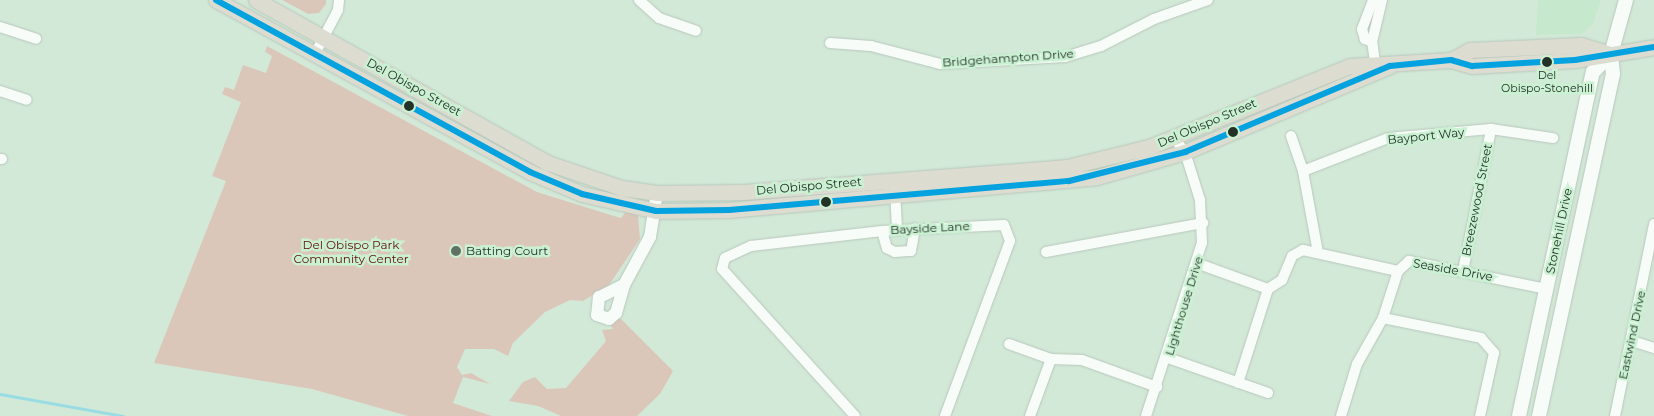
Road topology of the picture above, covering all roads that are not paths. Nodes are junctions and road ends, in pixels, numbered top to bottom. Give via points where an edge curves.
1 (216, 0) edge
2 (256, 0) edge
3 (339, 0) edge
4 (639, 0) edge
5 (1208, 0) edge
6 (1373, 0) edge
7 (1382, 0) edge
8 (1626, 0) edge
9 (0, 27) edge
10 (696, 31) dead end
11 (324, 36) junction
12 (36, 39) dead end
13 (1372, 42) junction
14 (830, 43) dead end
15 (1654, 47) edge
16 (316, 52) junction
17 (1611, 54) junction
18 (1376, 68) junction
19 (0, 91) edge
20 (27, 100) dead end
21 (1491, 129) junction
22 (1290, 136) dead end
23 (1174, 138) junction
24 (1554, 138) dead end
25 (1185, 152) junction
26 (1303, 171) junction
27 (894, 179) junction
28 (657, 193) junction
29 (895, 196) junction
30 (656, 211) junction
31 (1203, 223) junction
32 (1654, 224) edge
33 (914, 228) junction
34 (897, 229) junction
35 (882, 231) junction
36 (1046, 252) dead end
37 (1318, 253) junction
38 (1199, 264) junction
39 (1398, 271) junction
40 (1463, 271) junction
41 (624, 285) dead end
42 (1268, 288) junction
43 (1547, 289) junction
44 (1561, 316) junction
45 (1383, 318) junction
46 (1632, 341) junction
47 (1008, 344) dead end
48 (1654, 348) edge
49 (1168, 358) junction
50 (1051, 359) junction
51 (1238, 382) junction
52 (1157, 387) junction
53 (1268, 393) dead end
54 (855, 416) edge
55 (945, 416) edge
56 (1030, 416) edge
57 (1146, 416) edge
58 (1342, 416) edge
59 (1480, 416) edge
60 (1519, 416) edge
61 (1539, 416) edge
62 (1615, 416) edge

1 - 16 main road, Del Obispo Street
2 - 11 main road, Del Obispo Street
3 - 11 street
4 - 10 street via 659,18
5 - 14 street, Bridgehampton Drive via 1154,19 1101,46 1065,57 940,64 871,46
6 - 13 street via 1362,29 1365,39
7 - 13 street
8 - 17 main road, Stonehill Drive
9 - 12 street
11 - 16 street
11 - 28 main road, Del Obispo Street via 548,163 622,188
13 - 18 street
15 - 17 main road, Del Obispo Street
16 - 30 main road, Del Obispo Street via 530,172 582,194
17 - 18 main road, Del Obispo Street via 1472,66 1451,60
17 - 43 main road, Stonehill Drive via 1593,72
17 - 44 main road, Stonehill Drive via 1612,74
18 - 23 main road, Del Obispo Street via 1325,74
18 - 25 main road, Del Obispo Street
19 - 20 street
21 - 24 street, Bayport Way
21 - 26 street, Bayport Way via 1388,138
21 - 40 street, Breezewood Street
22 - 26 street
23 - 25 street, Lighthouse Drive
23 - 27 main road, Del Obispo Street via 1067,167
25 - 29 main road, Del Obispo Street via 1069,181
25 - 31 street, Lighthouse Drive
26 - 37 street
27 - 28 main road, Del Obispo Street via 743,192
27 - 29 street
28 - 30 street
29 - 30 main road, Del Obispo Street via 729,210
29 - 34 street
30 - 41 street via 645,251
31 - 36 street
31 - 38 street, Lighthouse Drive
32 - 46 street, Eastwind Drive
33 - 34 street, Bayside Lane
33 - 35 street via 916,242 911,251 903,252 887,248
33 - 55 street, Bayside Lane via 1004,225 1010,241
34 - 35 street, Bayside Lane
35 - 54 street, Bayside Lane via 751,246 725,258 722,268
37 - 39 street
37 - 42 street via 1303,250 1292,256 1282,280
38 - 42 street
38 - 49 street, Lighthouse Drive
39 - 40 street, Seaside Drive via 1409,261
39 - 45 street, Seaside Drive
40 - 43 street, Seaside Drive
42 - 51 street
43 - 44 main road
43 - 60 main road, Stonehill Drive
44 - 61 main road, Stonehill Drive
45 - 58 street, Seaside Drive via 1357,364
45 - 59 street via 1481,338 1494,353
46 - 48 street
46 - 62 street, Eastwind Drive
47 - 50 street
49 - 51 street
49 - 52 street, Lighthouse Drive
50 - 52 street via 1082,360
50 - 56 street
51 - 53 street
52 - 57 street, Lighthouse Drive

